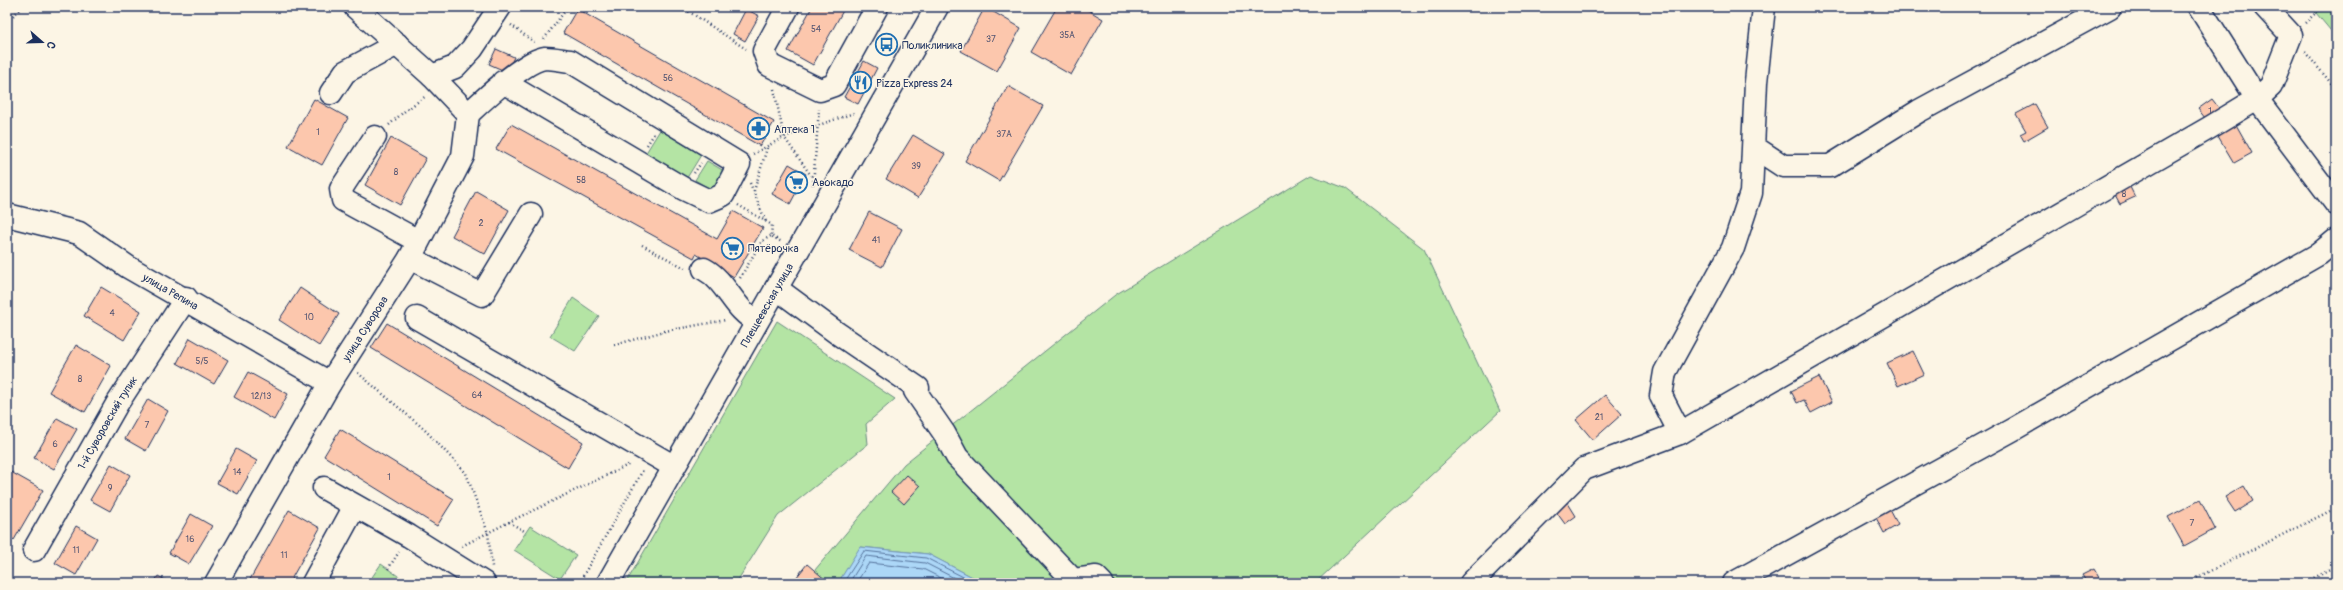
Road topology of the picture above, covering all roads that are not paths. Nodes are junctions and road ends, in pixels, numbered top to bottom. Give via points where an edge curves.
1 (355, 7) edge
2 (788, 7) edge
3 (877, 7) edge
4 (937, 7) edge
5 (1764, 7) edge
6 (2110, 7) edge
7 (2199, 7) edge
8 (2265, 7) edge
9 (495, 9) edge
10 (398, 44) junction
11 (436, 81) junction
12 (503, 82) junction
13 (331, 93) dead end
14 (2257, 99) junction
15 (468, 114) junction
16 (375, 137) road end
17 (1754, 147) junction
18 (2336, 204) edge
19 (531, 214) dead end
20 (7, 215) edge
21 (2336, 240) edge
22 (414, 249) junction
23 (704, 269) road end
24 (776, 288) junction
25 (186, 298) junction
26 (417, 318) dead end
27 (751, 319) junction
28 (330, 383) junction
29 (1680, 433) junction
30 (673, 466) junction
31 (324, 488) dead end
32 (355, 506) junction
33 (34, 550) dead end
34 (480, 579) edge
35 (1075, 582) edge
36 (216, 583) edge
37 (313, 583) edge
38 (608, 583) edge
39 (1102, 583) edge
40 (1471, 583) edge
41 (1734, 583) edge

1 - 10 street
2 - 3 street via 764,51 770,64 820,90 834,85
4 - 24 street, Плещеевская улица
5 - 17 street via 1756,82
6 - 17 street via 1919,111 1830,166 1783,166
7 - 14 street
8 - 14 street via 2291,36 2271,86
9 - 11 street via 472,49 455,67
10 - 11 street
10 - 13 street via 345,72
11 - 15 street
12 - 12 street via 542,52 570,61 739,164 723,196 709,201 684,189
12 - 15 street
14 - 18 street
14 - 29 street
15 - 22 street, улица Суворова via 463,156
16 - 22 street via 341,189 344,200
17 - 29 street via 1751,193 1732,248 1665,372 1661,396
19 - 22 street via 482,295
20 - 25 street, улица Репина via 79,233 128,267
21 - 41 street via 2319,254 2012,430
22 - 28 street, улица Суворова
23 - 27 street via 714,274
24 - 27 street, Плещеевская улица
24 - 35 street via 916,390 958,457
25 - 28 street, улица Репина
25 - 33 street, 1-й Суворовский тупик via 117,404
26 - 30 street
27 - 30 street, Плещеевская улица
28 - 36 street, улица Суворова
29 - 40 street via 1584,469
30 - 38 street, Плещеевская улица
31 - 32 street
32 - 34 street
32 - 37 street
35 - 39 street via 1096,577

